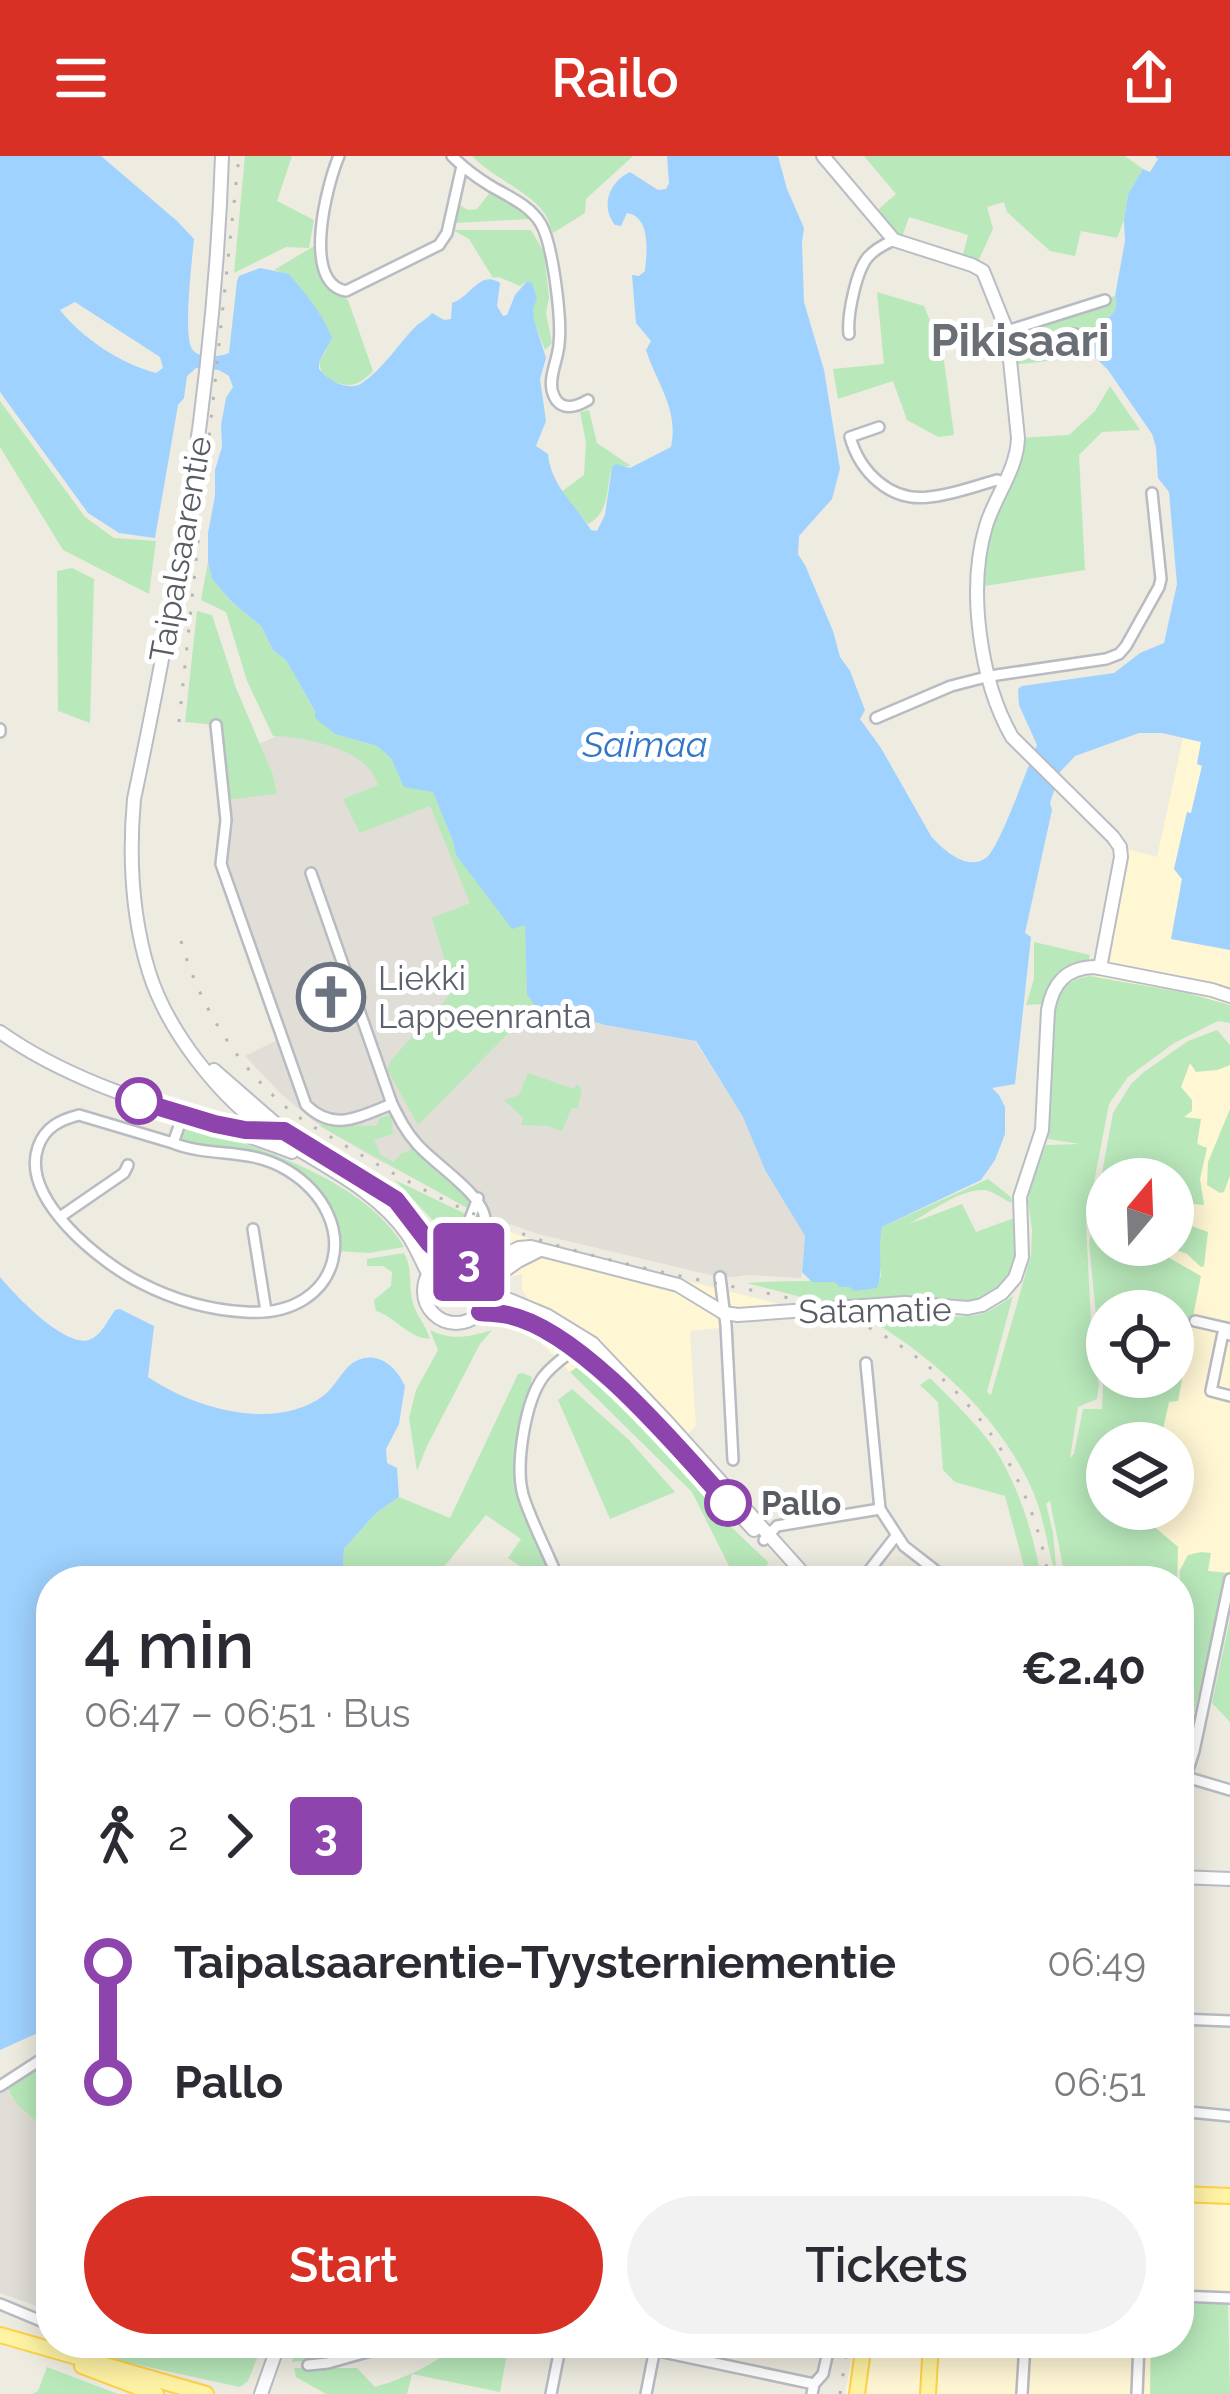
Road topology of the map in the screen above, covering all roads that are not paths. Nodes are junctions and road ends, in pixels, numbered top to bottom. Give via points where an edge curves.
1 (222, 156) edge
2 (339, 156) edge
3 (452, 156) edge
4 (823, 156) edge
5 (462, 166) junction
6 (894, 240) junction
7 (1106, 300) dead end
8 (1006, 331) junction
9 (849, 334) dead end
10 (1065, 340) dead end
11 (1031, 347) dead end
12 (588, 400) dead end
13 (879, 427) dead end
14 (1004, 483) junction
15 (1152, 493) dead end
16 (990, 676) junction
17 (876, 718) dead end
18 (216, 724) dead end
19 (310, 872) dead end
20 (141, 939) junction
21 (1100, 968) junction
22 (1230, 996) edge
23 (0, 1031) edge
24 (392, 1104) junction
25 (183, 1115) junction
26 (215, 1124) junction
27 (266, 1129) junction
28 (284, 1131) junction
29 (173, 1143) junction
30 (321, 1164) junction
31 (128, 1165) dead end
32 (478, 1198) junction
33 (60, 1217) junction
34 (253, 1229) dead end
35 (542, 1250) junction
36 (451, 1260) junction
37 (475, 1266) junction
38 (429, 1275) junction
39 (720, 1276) dead end
40 (488, 1287) junction
41 (266, 1311) junction
42 (480, 1312) junction
43 (724, 1313) junction
44 (1195, 1321) dead end
45 (1230, 1332) edge
46 (581, 1344) junction
47 (866, 1363) dead end
48 (1230, 1396) edge
49 (734, 1460) dead end
50 (880, 1509) junction
51 (766, 1537) junction
52 (896, 1537) junction
53 (553, 1566) edge
54 (789, 1566) edge
55 (795, 1566) edge
56 (873, 1566) edge
57 (931, 1566) edge
58 (1230, 1579) edge
59 (1194, 1741) edge
60 (1194, 1779) edge
61 (1230, 1790) edge
62 (1194, 1877) edge
63 (1230, 1879) edge
64 (1194, 2020) edge
65 (1230, 2021) edge
66 (36, 2063) edge
67 (0, 2086) edge
68 (1194, 2112) edge
69 (1230, 2113) edge
70 (1194, 2195) edge
71 (1230, 2196) edge
72 (1194, 2297) edge
73 (1230, 2298) edge
74 (0, 2304) edge
75 (36, 2319) edge
76 (0, 2335) edge
77 (16, 2340) junction
78 (36, 2346) edge
79 (36, 2348) edge
80 (63, 2358) edge
81 (79, 2358) edge
82 (274, 2358) edge
83 (346, 2358) edge
84 (558, 2358) edge
85 (653, 2358) edge
86 (696, 2358) edge
87 (827, 2358) edge
88 (862, 2358) edge
89 (930, 2358) edge
90 (1024, 2358) edge
91 (1138, 2358) edge
92 (308, 2366) dead end
93 (813, 2389) edge
94 (156, 2394) edge
95 (206, 2394) edge
96 (261, 2394) edge
97 (550, 2394) edge
98 (646, 2394) edge
99 (856, 2394) edge
100 (928, 2394) edge
101 (1022, 2394) edge
102 (1137, 2394) edge

1 - 20 street, Taipalsaarentie via 192,490 134,799 130,843
2 - 5 street via 320,250 328,282 346,291 444,240
3 - 5 street
4 - 6 street
5 - 12 street via 539,219 559,328 552,392 567,408
6 - 8 street via 983,272
6 - 9 street via 864,264
7 - 8 street
8 - 14 street via 1018,454
10 - 11 street
13 - 14 street via 850,437 854,452 876,482 906,497
14 - 16 street via 987,522 978,586
15 - 16 street via 1161,579 1119,654
16 - 17 street
16 - 21 street via 1022,750 1120,848
18 - 24 street via 226,820 221,864 307,1105 330,1121
19 - 24 street
20 - 27 street, Taipalsaarentie via 179,1033 220,1088
20 - 28 street, Taipalsaarentie via 166,1004 202,1056
21 - 22 street
21 - 43 street, Satamatie via 1067,973 1050,997 1042,1130 1020,1197 1022,1257 1002,1293 968,1308 905,1303
23 - 25 street via 84,1078
24 - 32 street via 417,1144
25 - 26 street
25 - 29 street
26 - 27 street
26 - 30 street
27 - 28 street
27 - 30 street, Taipalsaarentie
28 - 36 street, Taipalsaarentie via 396,1200
29 - 33 street via 79,1115 52,1125 35,1167
29 - 41 street via 260,1158 320,1201 337,1246 332,1267 305,1299
30 - 38 street, Taipalsaarentie via 381,1204
31 - 33 street
32 - 36 street
32 - 37 street via 484,1219
33 - 41 street via 93,1252 139,1282 190,1303
34 - 41 street
35 - 37 street via 519,1248
35 - 40 street
35 - 43 street via 678,1285
36 - 37 street
36 - 38 street
37 - 40 street
38 - 42 street via 425,1295 434,1314 452,1323
39 - 43 street
40 - 42 street
40 - 46 street via 548,1316
42 - 46 street via 511,1315
43 - 49 street
44 - 45 street
45 - 48 street via 1223,1333 1210,1391
46 - 51 street
46 - 53 street via 539,1384 520,1460 523,1494
47 - 50 street
50 - 51 street via 777,1526
50 - 52 street
51 - 54 street
51 - 55 street
52 - 56 street
52 - 57 street
58 - 59 street
60 - 61 street
62 - 63 street
64 - 65 street
66 - 67 street
68 - 69 street
70 - 71 main road
72 - 73 street
74 - 75 street
76 - 77 main road
77 - 78 main road
77 - 79 main road
80 - 94 main road
81 - 95 main road
82 - 96 street
83 - 92 street
84 - 97 street
85 - 98 street
86 - 93 street
87 - 93 street
88 - 99 main road
89 - 100 main road
90 - 101 street
91 - 102 street

